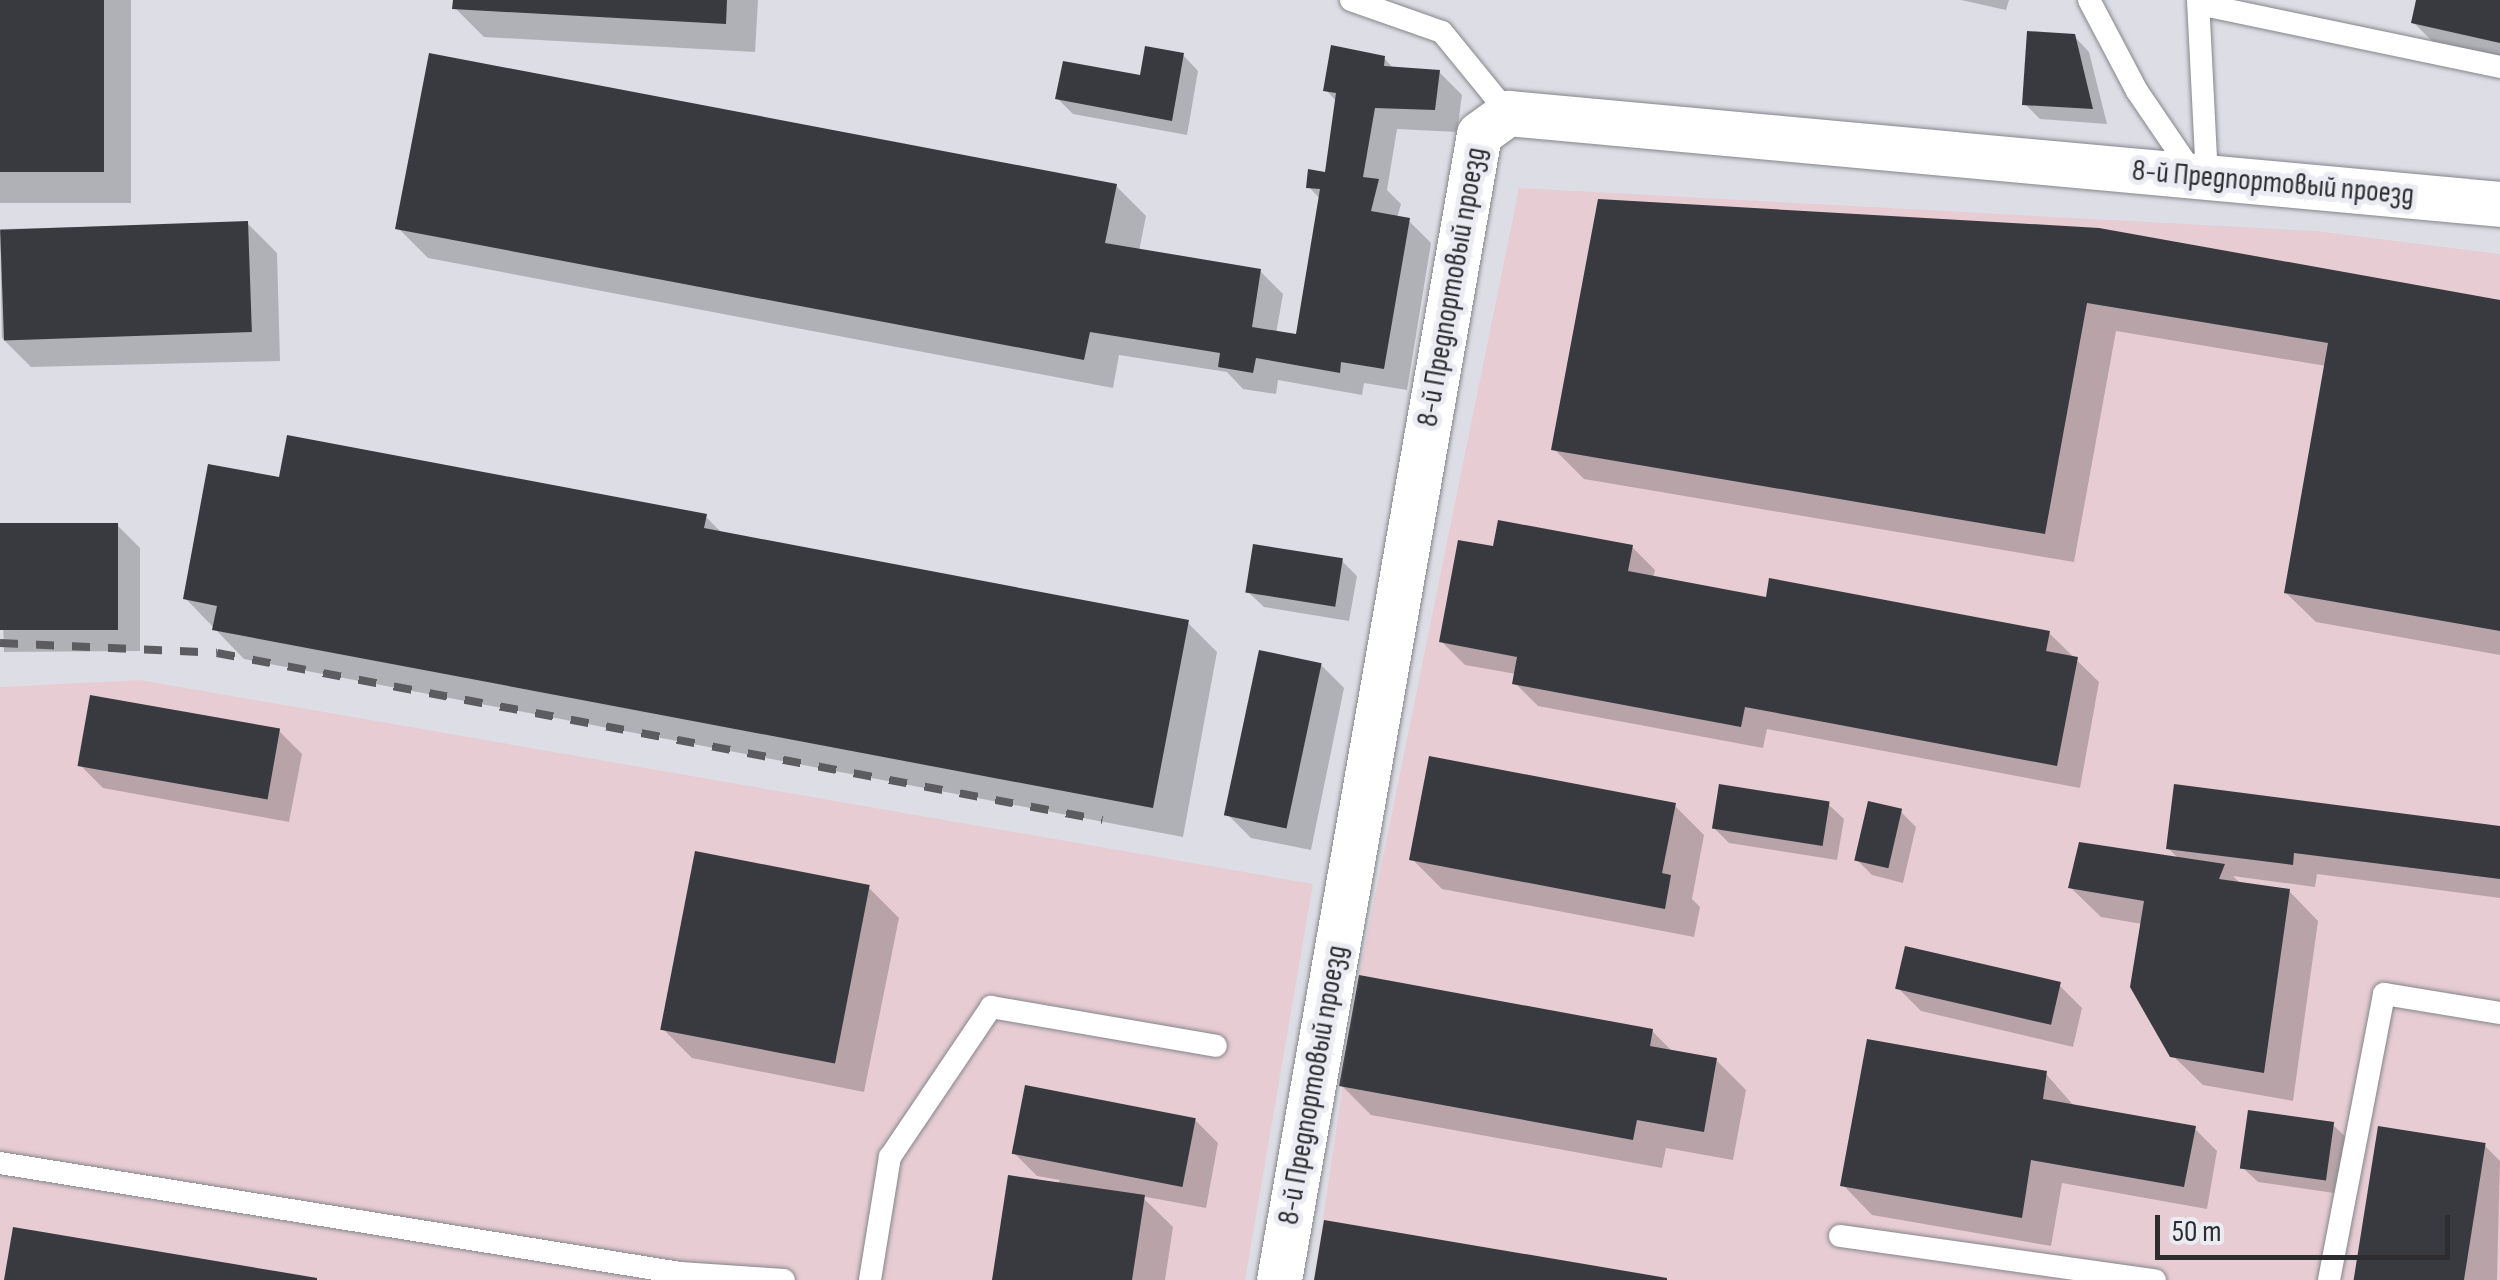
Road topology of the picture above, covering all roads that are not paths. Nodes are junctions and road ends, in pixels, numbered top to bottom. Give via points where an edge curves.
1 (2089, 0) edge
2 (1365, 2) edge
3 (2198, 2) edge
4 (2500, 67) edge
5 (1508, 113) junction
6 (2201, 175) junction
7 (2500, 204) edge
8 (2500, 1013) edge
9 (1216, 1046) dead end
10 (0, 1163) edge
11 (1840, 1236) dead end
12 (784, 1280) edge
13 (870, 1280) edge
14 (1279, 1280) edge
15 (2156, 1280) edge
16 (2328, 1280) edge

1 - 6 lane via 2137,91
2 - 5 lane via 1442,32
3 - 4 lane
3 - 6 lane
5 - 6 street, 8-й Предпортовый проезд
5 - 14 street, 8-й Предпортовый проезд via 1479,134
6 - 7 street, 8-й Предпортовый проезд
8 - 16 lane via 2384,994
9 - 13 lane via 991,1007 890,1157
10 - 12 lane via 680,1273
11 - 15 lane

